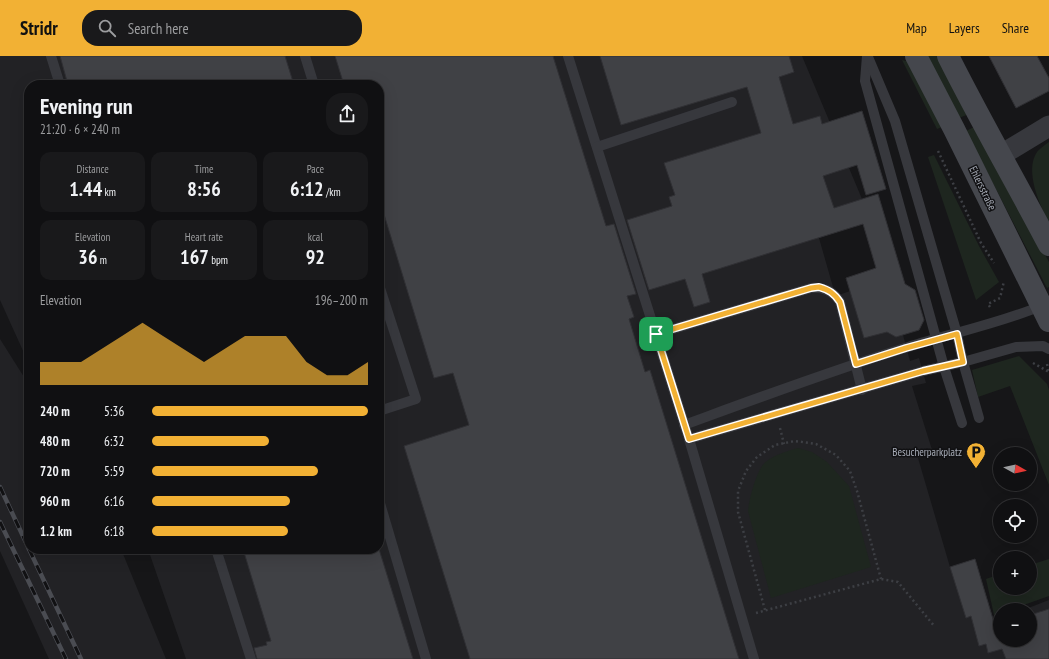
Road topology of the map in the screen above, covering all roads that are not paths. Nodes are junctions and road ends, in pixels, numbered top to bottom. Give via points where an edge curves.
1 (51, 56) edge
2 (305, 56) edge
3 (568, 56) edge
4 (867, 56) edge
5 (916, 56) edge
6 (948, 56) edge
7 (58, 80) edge
8 (312, 80) edge
9 (732, 102) dead end
10 (1049, 126) edge
11 (597, 147) junction
12 (1001, 155) junction
13 (1049, 246) edge
14 (384, 301) edge
15 (1045, 314) edge
16 (656, 334) junction
17 (957, 334) junction
18 (938, 338) junction
19 (1049, 349) edge
20 (963, 362) junction
21 (856, 364) junction
22 (944, 367) junction
23 (862, 390) junction
24 (384, 410) edge
25 (979, 418) dead end
26 (962, 423) dead end
27 (684, 425) junction
28 (689, 439) junction
29 (384, 517) edge
30 (218, 554) edge
31 (251, 659) edge
32 (426, 659) edge
33 (754, 659) edge

1 - 7 lane
2 - 8 lane
3 - 11 lane
4 - 17 lane via 895,122
4 - 18 lane via 865,80
5 - 15 street, Ehlersstraße
6 - 12 street
9 - 11 lane
10 - 12 street
11 - 16 lane
12 - 13 street
14 - 24 lane via 416,400
15 - 17 lane via 1000,322
16 - 21 lane via 819,287 829,290 840,302
16 - 27 lane
17 - 18 lane
17 - 20 lane
18 - 21 lane
18 - 22 lane
19 - 20 lane via 1043,346 1016,347
20 - 22 lane
20 - 25 lane
21 - 23 lane
21 - 27 lane
22 - 23 lane
22 - 26 lane
23 - 28 lane
27 - 28 lane
28 - 33 lane
29 - 32 lane
30 - 31 lane

